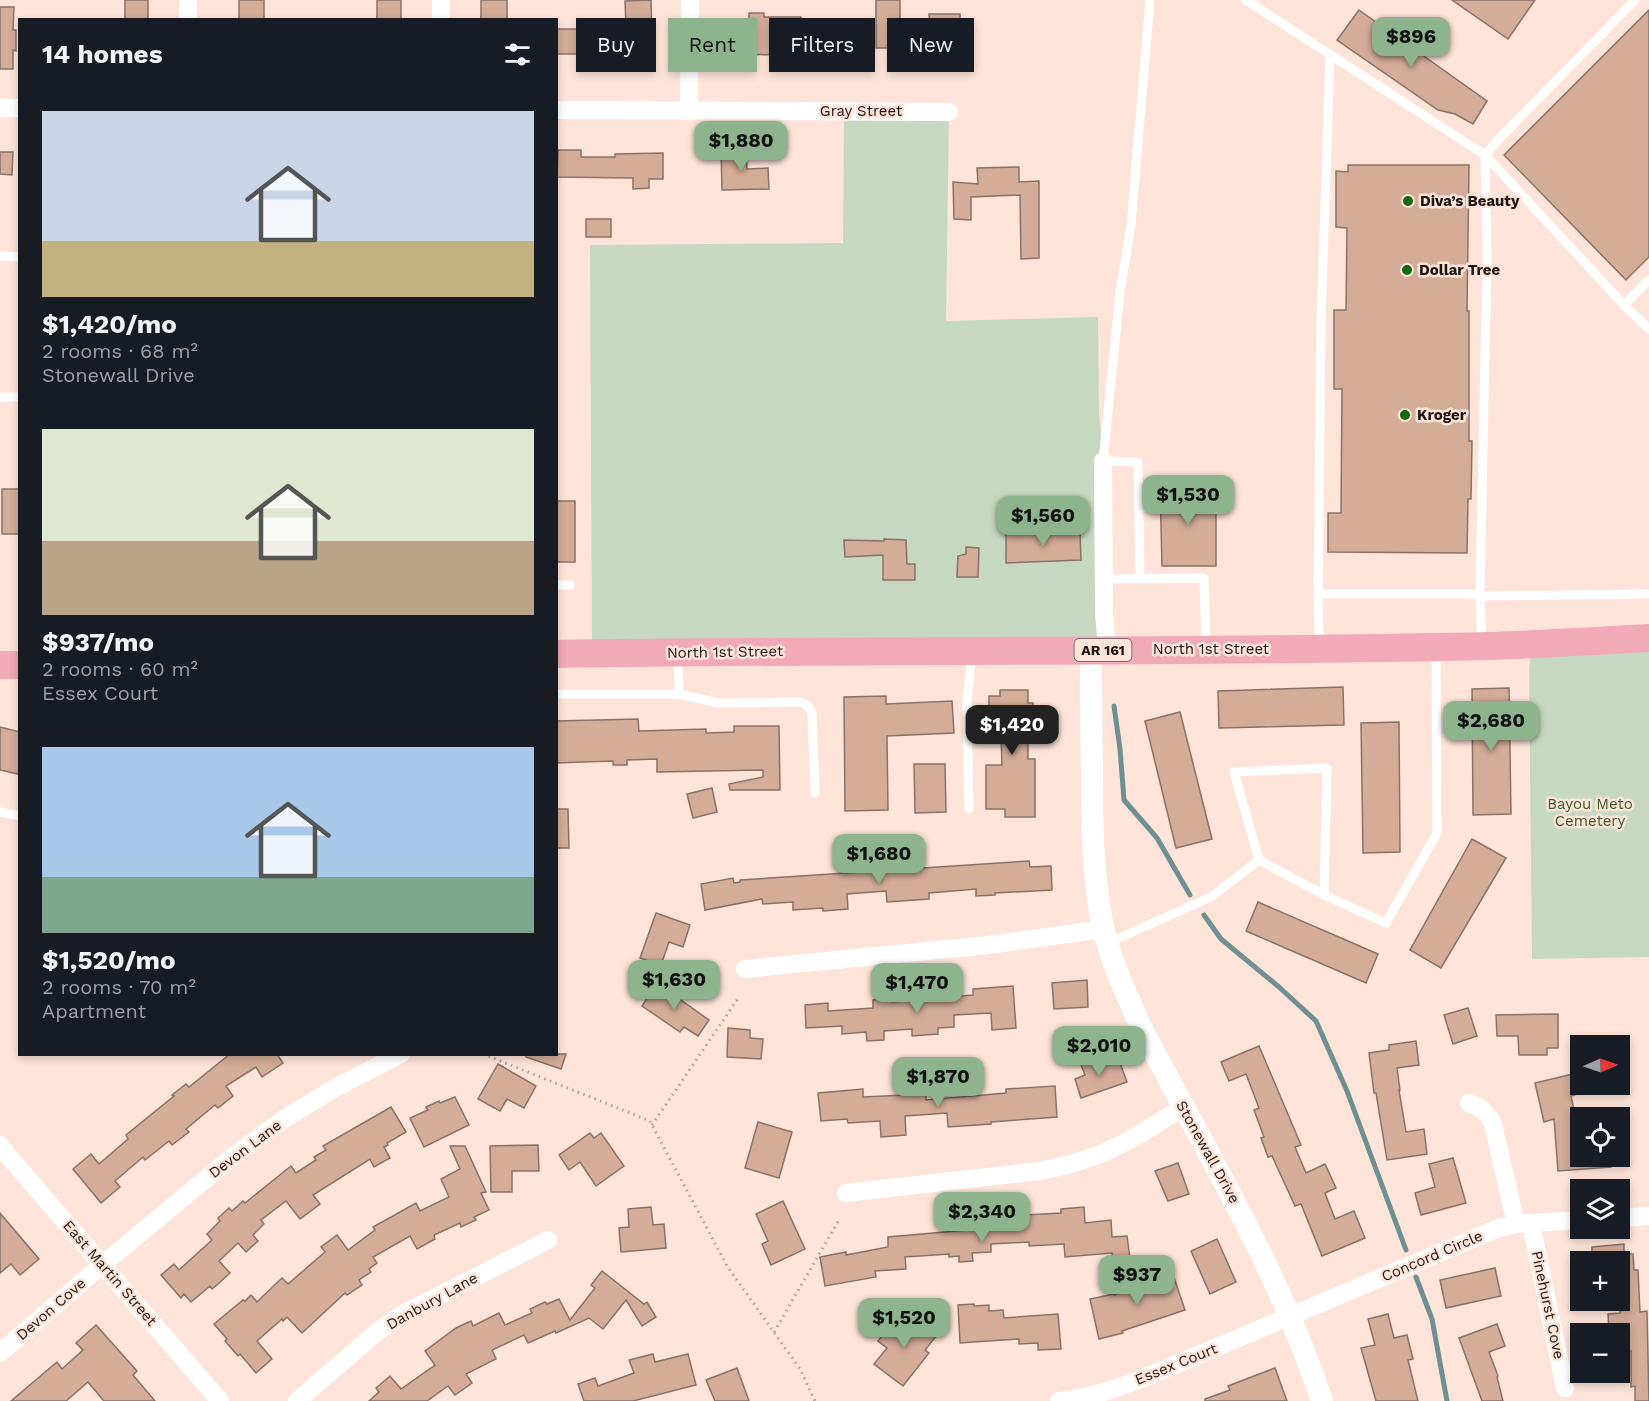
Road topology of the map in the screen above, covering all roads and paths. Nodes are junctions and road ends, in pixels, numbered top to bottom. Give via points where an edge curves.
1 (188, 0) edge
2 (441, 0) edge
3 (690, 0) edge
4 (1150, 0) edge
5 (1246, 0) edge
6 (1635, 0) edge
7 (188, 18) edge
8 (441, 18) edge
9 (1330, 55) junction
10 (0, 108) edge
11 (18, 108) edge
12 (558, 110) edge
13 (689, 110) junction
14 (949, 112) dead end
15 (1485, 155) junction
16 (0, 256) edge
17 (18, 257) edge
18 (1649, 280) edge
19 (1624, 305) junction
20 (1649, 329) edge
21 (0, 397) edge
22 (18, 397) edge
23 (1103, 461) junction
24 (1104, 579) junction
25 (1140, 579) junction
26 (558, 585) edge
27 (570, 585) dead end
28 (1318, 594) junction
29 (1649, 594) edge
30 (1480, 596) junction
31 (1649, 638) edge
32 (1436, 646) junction
33 (1482, 646) junction
34 (1319, 648) junction
35 (1206, 649) junction
36 (972, 650) junction
37 (1099, 650) junction
38 (678, 652) junction
39 (558, 654) edge
40 (0, 665) edge
41 (18, 665) edge
42 (558, 694) edge
43 (679, 694) junction
44 (815, 793) dead end
45 (969, 809) dead end
46 (0, 812) edge
47 (18, 816) edge
48 (1259, 860) junction
49 (1324, 895) junction
50 (1106, 936) junction
51 (745, 969) dead end
52 (739, 997) dead end
53 (397, 1056) edge
54 (488, 1056) edge
55 (1469, 1103) dead end
56 (1183, 1107) junction
57 (652, 1125) junction
58 (0, 1145) edge
59 (846, 1192) dead end
60 (1649, 1216) edge
61 (1630, 1217) edge
62 (839, 1220) dead end
63 (1570, 1221) edge
64 (1523, 1223) junction
65 (548, 1240) dead end
66 (103, 1264) junction
67 (1290, 1317) junction
68 (774, 1332) junction
69 (0, 1353) edge
70 (1565, 1388) dead end
71 (1078, 1400) edge
72 (220, 1401) edge
73 (297, 1401) edge
74 (815, 1401) edge
75 (1059, 1401) edge
76 (1322, 1401) edge

1 - 7 street
2 - 8 street
3 - 13 street
4 - 23 lane via 1131,225 1120,292
5 - 9 lane
6 - 15 lane
9 - 15 lane
9 - 28 lane via 1321,322
10 - 11 street
12 - 13 street, Gray Street
13 - 14 street, Gray Street
15 - 19 lane
15 - 30 lane via 1487,256
16 - 17 lane
18 - 19 lane
19 - 20 lane
21 - 22 lane
23 - 24 street
23 - 25 lane via 1138,462
24 - 25 lane
24 - 37 street
25 - 35 lane via 1204,578
26 - 27 lane
28 - 30 lane
28 - 34 lane
29 - 30 lane
30 - 33 lane
31 - 33 main road, North 1st Street / AR 161
32 - 33 main road, North 1st Street / AR 161
32 - 34 main road, North 1st Street / AR 161
32 - 49 lane via 1437,833 1386,923
34 - 35 main road, North 1st Street / AR 161
35 - 37 main road, North 1st Street / AR 161
36 - 37 main road, North 1st Street / AR 161
36 - 38 main road, North 1st Street / AR 161
36 - 45 lane via 966,728
37 - 50 street, Stonewall Drive via 1092,824
38 - 39 main road, North 1st Street / AR 161
38 - 43 lane
40 - 41 main road
42 - 43 lane
43 - 44 lane via 717,703 805,703 812,713
46 - 47 lane
48 - 49 lane
48 - 49 lane via 1234,772 1327,768
48 - 50 lane via 1211,897
50 - 51 street
50 - 56 street, Stonewall Drive via 1129,1001
52 - 57 path
53 - 66 street, Devon Lane via 284,1119
54 - 57 path
55 - 64 street, Pinehurst Cove via 1481,1107 1493,1124
56 - 59 street via 1099,1155 1064,1166
56 - 67 street, Stonewall Drive via 1239,1208
57 - 68 path via 727,1266
58 - 66 street, East Martin Street
60 - 61 street
62 - 68 path
63 - 64 street, Concord Circle
64 - 67 street, Concord Circle via 1496,1229
64 - 70 street, Pinehurst Cove
65 - 73 street, Danbury Lane via 403,1314
66 - 69 street, Devon Cove
66 - 72 street, East Martin Street
67 - 71 street, Essex Court via 1117,1388
67 - 76 street, Stonewall Drive
68 - 74 path via 800,1369
71 - 75 street, Essex Court

